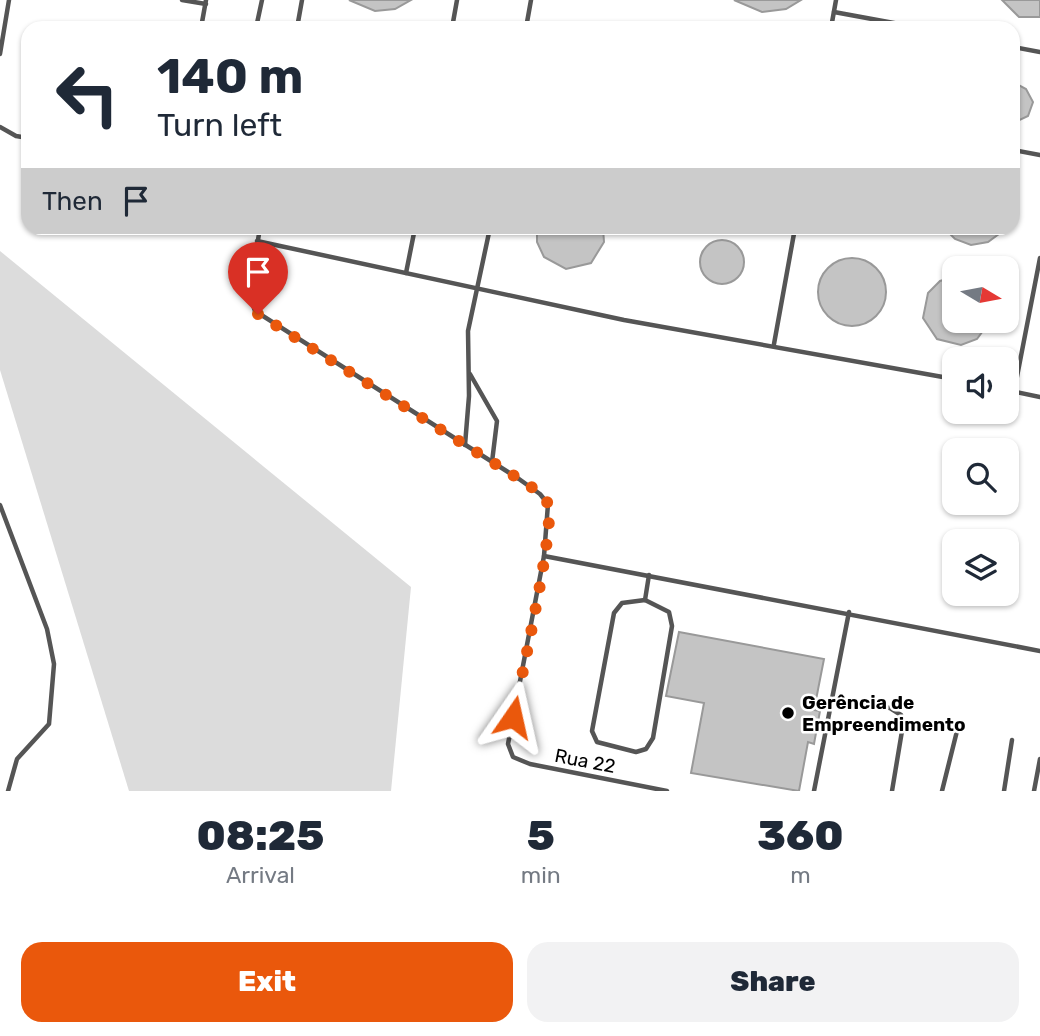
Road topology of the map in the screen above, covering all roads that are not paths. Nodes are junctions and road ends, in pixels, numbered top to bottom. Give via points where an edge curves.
1 (9, 0) edge
2 (182, 0) edge
3 (262, 0) edge
4 (302, 0) edge
5 (457, 0) edge
6 (531, 0) edge
7 (836, 0) edge
8 (206, 2) edge
9 (834, 12) junction
10 (202, 21) edge
11 (258, 21) edge
12 (298, 21) edge
13 (453, 21) edge
14 (527, 21) edge
15 (832, 21) edge
16 (883, 21) edge
17 (1020, 48) edge
18 (1040, 52) edge
19 (0, 54) edge
20 (0, 127) edge
21 (21, 137) edge
22 (1020, 151) edge
23 (1040, 155) edge
24 (258, 235) edge
25 (414, 235) edge
26 (489, 235) edge
27 (794, 235) edge
28 (257, 241) junction
29 (1040, 258) edge
30 (406, 273) junction
31 (479, 290) junction
32 (774, 344) junction
33 (1019, 366) edge
34 (469, 374) junction
35 (942, 377) edge
36 (1019, 393) edge
37 (1040, 397) edge
38 (465, 445) junction
39 (492, 462) junction
40 (0, 505) edge
41 (544, 555) junction
42 (649, 575) junction
43 (645, 600) junction
44 (849, 612) junction
45 (1040, 651) edge
46 (833, 698) junction
47 (957, 731) dead end
48 (1012, 740) dead end
49 (1040, 759) edge
50 (8, 791) edge
51 (667, 791) edge
52 (814, 791) edge
53 (892, 791) edge
54 (942, 791) edge
55 (1004, 791) edge
56 (1034, 791) edge

1 - 19 lane
2 - 8 lane
3 - 11 lane
4 - 12 lane
5 - 13 lane
6 - 14 lane
7 - 9 lane
8 - 10 lane
9 - 15 lane
9 - 16 lane
17 - 18 lane
20 - 21 lane
22 - 23 lane
24 - 28 lane
25 - 30 lane
26 - 31 lane
27 - 32 lane
28 - 30 lane
28 - 38 lane via 250,293 255,311
29 - 33 lane
30 - 31 lane
31 - 32 lane
31 - 34 lane via 468,331
32 - 35 lane
34 - 38 lane
34 - 39 lane via 497,421
36 - 37 lane
38 - 39 lane
39 - 41 lane via 545,499 550,512
40 - 50 lane via 47,629 54,664 49,724 17,759
41 - 42 lane
41 - 51 lane, Rua 22 via 508,744 513,757
42 - 43 lane
42 - 44 lane
43 - 43 lane via 667,611 672,622 653,738 646,749 635,752 597,742 592,731 614,613 622,603
44 - 45 lane
44 - 46 lane
46 - 52 lane
46 - 53 lane via 890,708 901,715
47 - 54 lane
48 - 55 lane
49 - 56 lane

